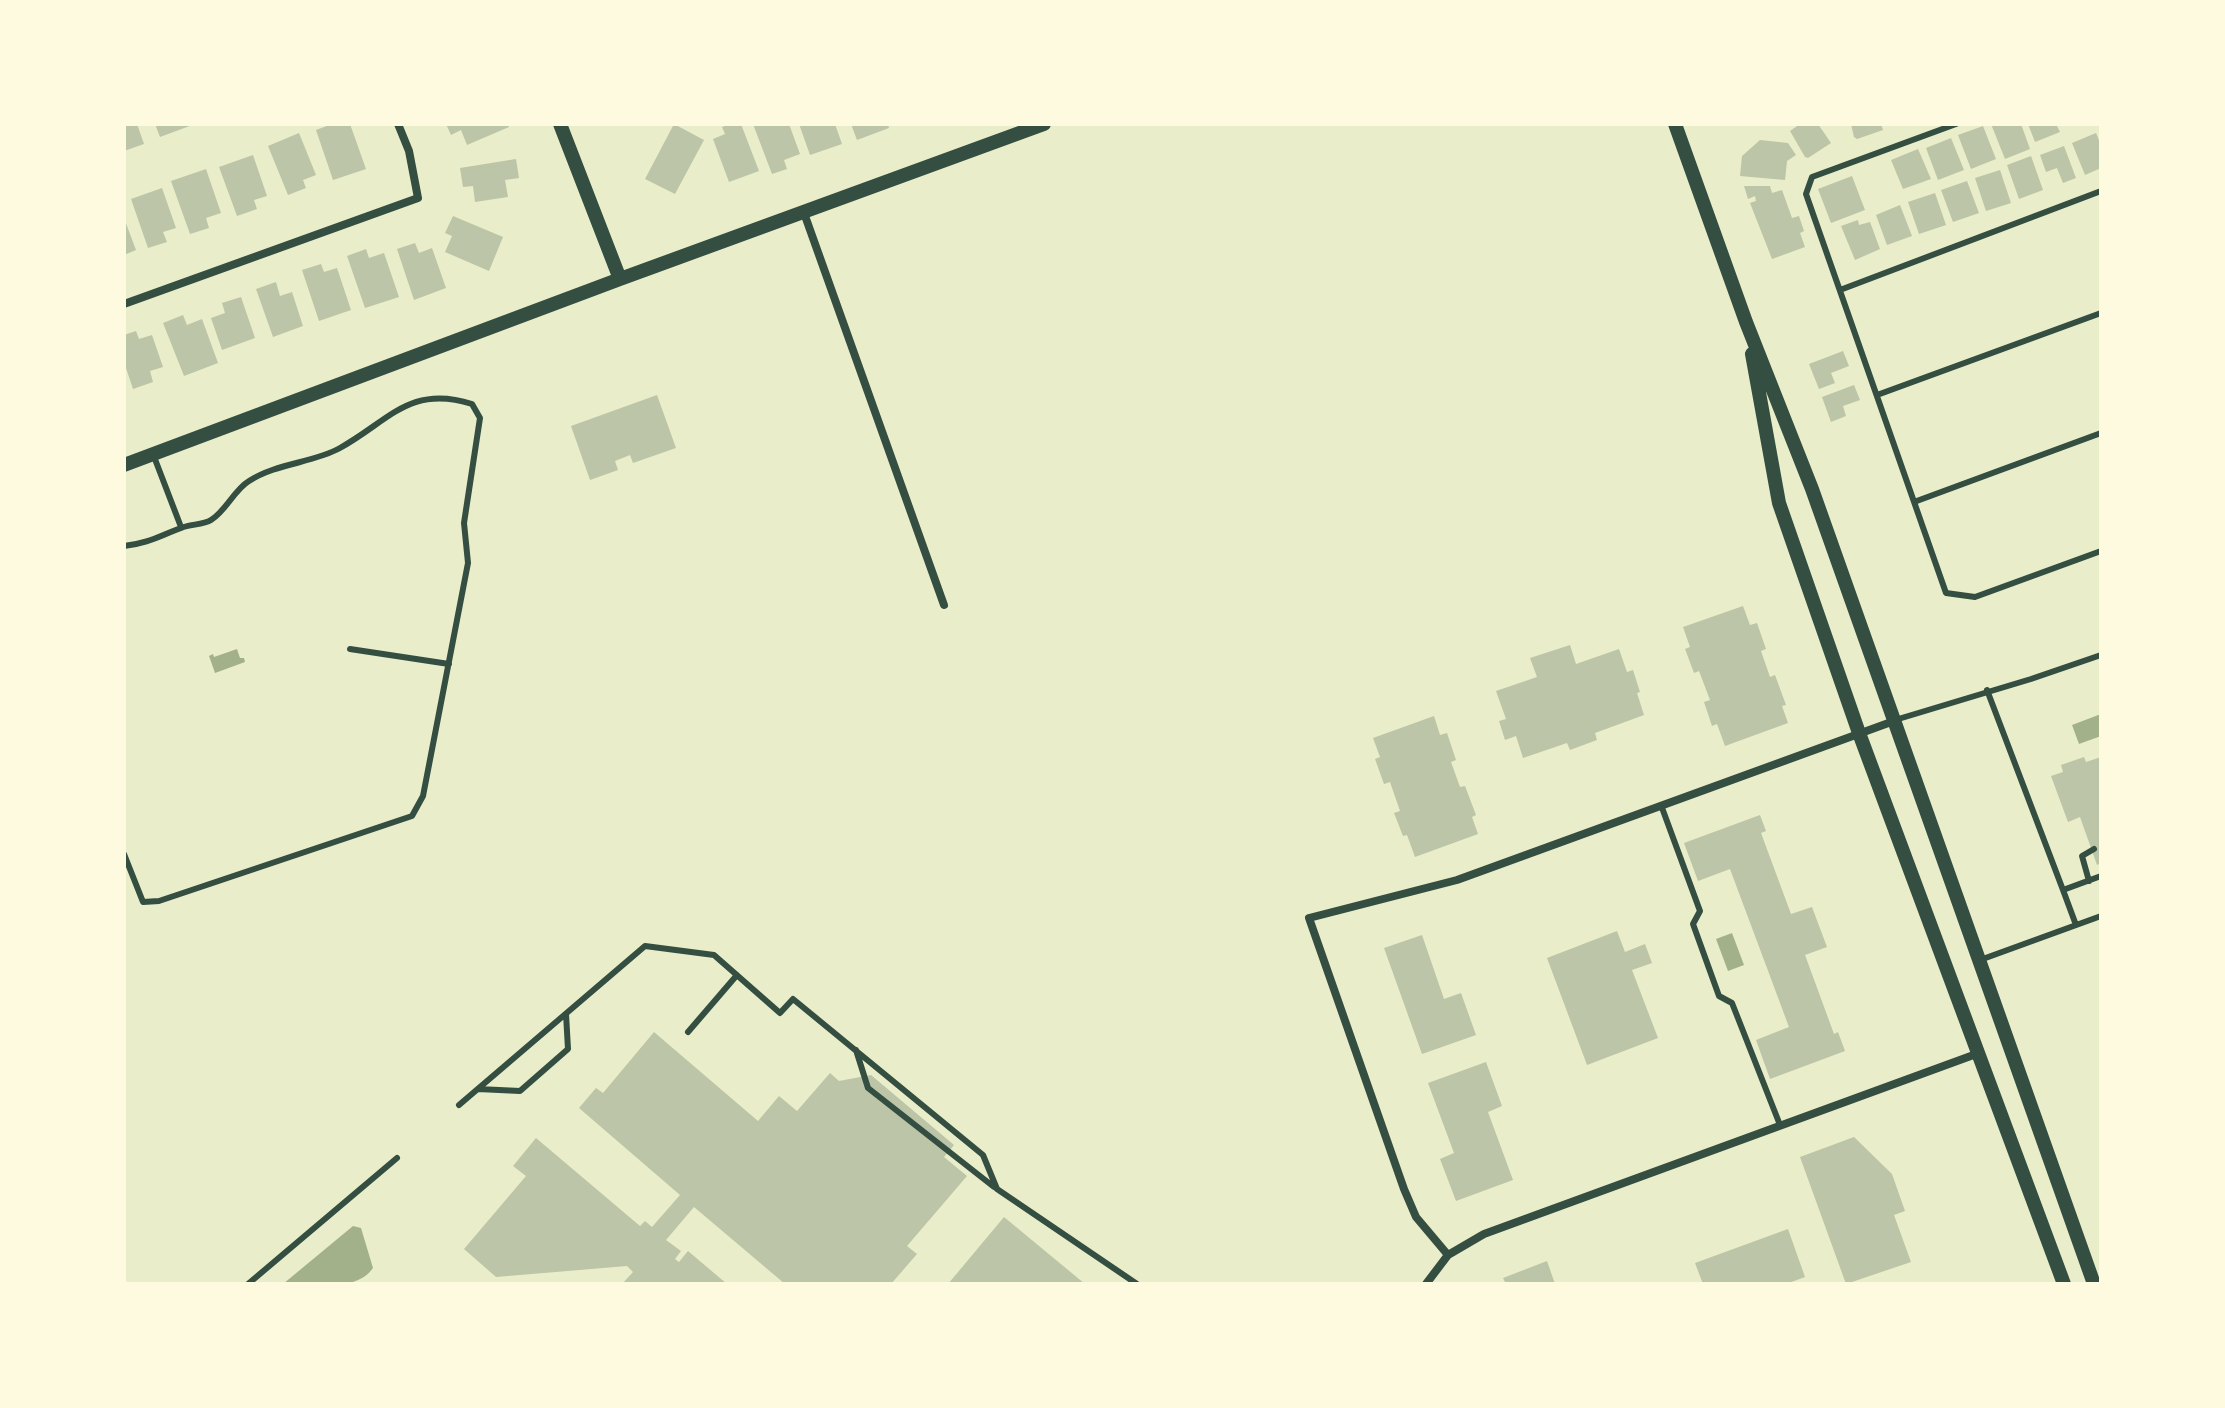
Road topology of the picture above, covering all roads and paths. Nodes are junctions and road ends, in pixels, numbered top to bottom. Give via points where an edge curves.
1 (398, 124) edge
2 (560, 124) edge
3 (1044, 124) edge
4 (1675, 124) edge
5 (1956, 124) edge
6 (2101, 191) edge
7 (804, 213) junction
8 (620, 279) junction
9 (1840, 290) junction
10 (124, 304) edge
11 (2101, 313) edge
12 (1746, 322) junction
13 (1877, 395) junction
14 (2101, 433) edge
15 (153, 454) junction
16 (124, 465) edge
17 (1914, 502) junction
18 (181, 527) junction
19 (124, 546) edge
20 (2101, 551) edge
21 (944, 605) dead end
22 (350, 649) dead end
23 (2101, 655) edge
24 (449, 664) junction
25 (1987, 690) junction
26 (1894, 721) junction
27 (1859, 733) junction
28 (1661, 805) junction
29 (2094, 849) dead end
30 (124, 854) edge
31 (2101, 876) edge
32 (2089, 881) junction
33 (2063, 890) junction
34 (2101, 916) edge
35 (2076, 925) junction
36 (1977, 961) junction
37 (737, 975) junction
38 (566, 1014) junction
39 (688, 1032) dead end
40 (856, 1050) junction
41 (1980, 1052) junction
42 (478, 1089) junction
43 (459, 1105) dead end
44 (1780, 1125) junction
45 (397, 1158) dead end
46 (997, 1189) junction
47 (1448, 1255) junction
48 (248, 1284) edge
49 (1137, 1284) edge
50 (1426, 1284) edge
51 (2064, 1284) edge
52 (2094, 1284) edge

1 - 10 street via 418,198
2 - 8 street
3 - 7 street
4 - 12 street
5 - 9 lane via 1812,177 1806,194
6 - 9 lane
7 - 8 street
7 - 21 street
8 - 15 street
9 - 13 lane
11 - 13 lane
12 - 26 street
12 - 27 street via 1779,503
13 - 17 lane
14 - 17 lane
15 - 16 street
15 - 18 lane
17 - 20 lane via 1946,593 1975,597
18 - 19 lane via 155,541
18 - 24 lane via 211,520 246,482 339,449 413,401 440,397 472,404 480,418 464,523 468,563
22 - 24 lane
23 - 25 lane
24 - 30 lane via 423,796 412,816 159,901 143,902
25 - 26 lane
25 - 33 lane
26 - 27 street
26 - 36 street
27 - 28 street
27 - 41 street
28 - 44 lane via 1700,911 1693,924 1719,996 1732,1003
28 - 47 street via 1457,880 1309,918 1404,1189 1416,1217
29 - 32 lane via 2082,856
31 - 32 lane
32 - 33 lane
33 - 35 lane
34 - 35 lane
35 - 36 lane
36 - 52 street
37 - 38 lane via 714,955 645,946
37 - 39 lane
37 - 40 lane via 780,1013 793,999
38 - 42 lane
38 - 42 lane via 568,1049 520,1091
40 - 46 lane via 983,1155
40 - 46 lane via 868,1088
41 - 44 street
41 - 51 street
42 - 43 lane
44 - 47 street via 1484,1234
45 - 48 lane
46 - 49 lane
47 - 50 street

